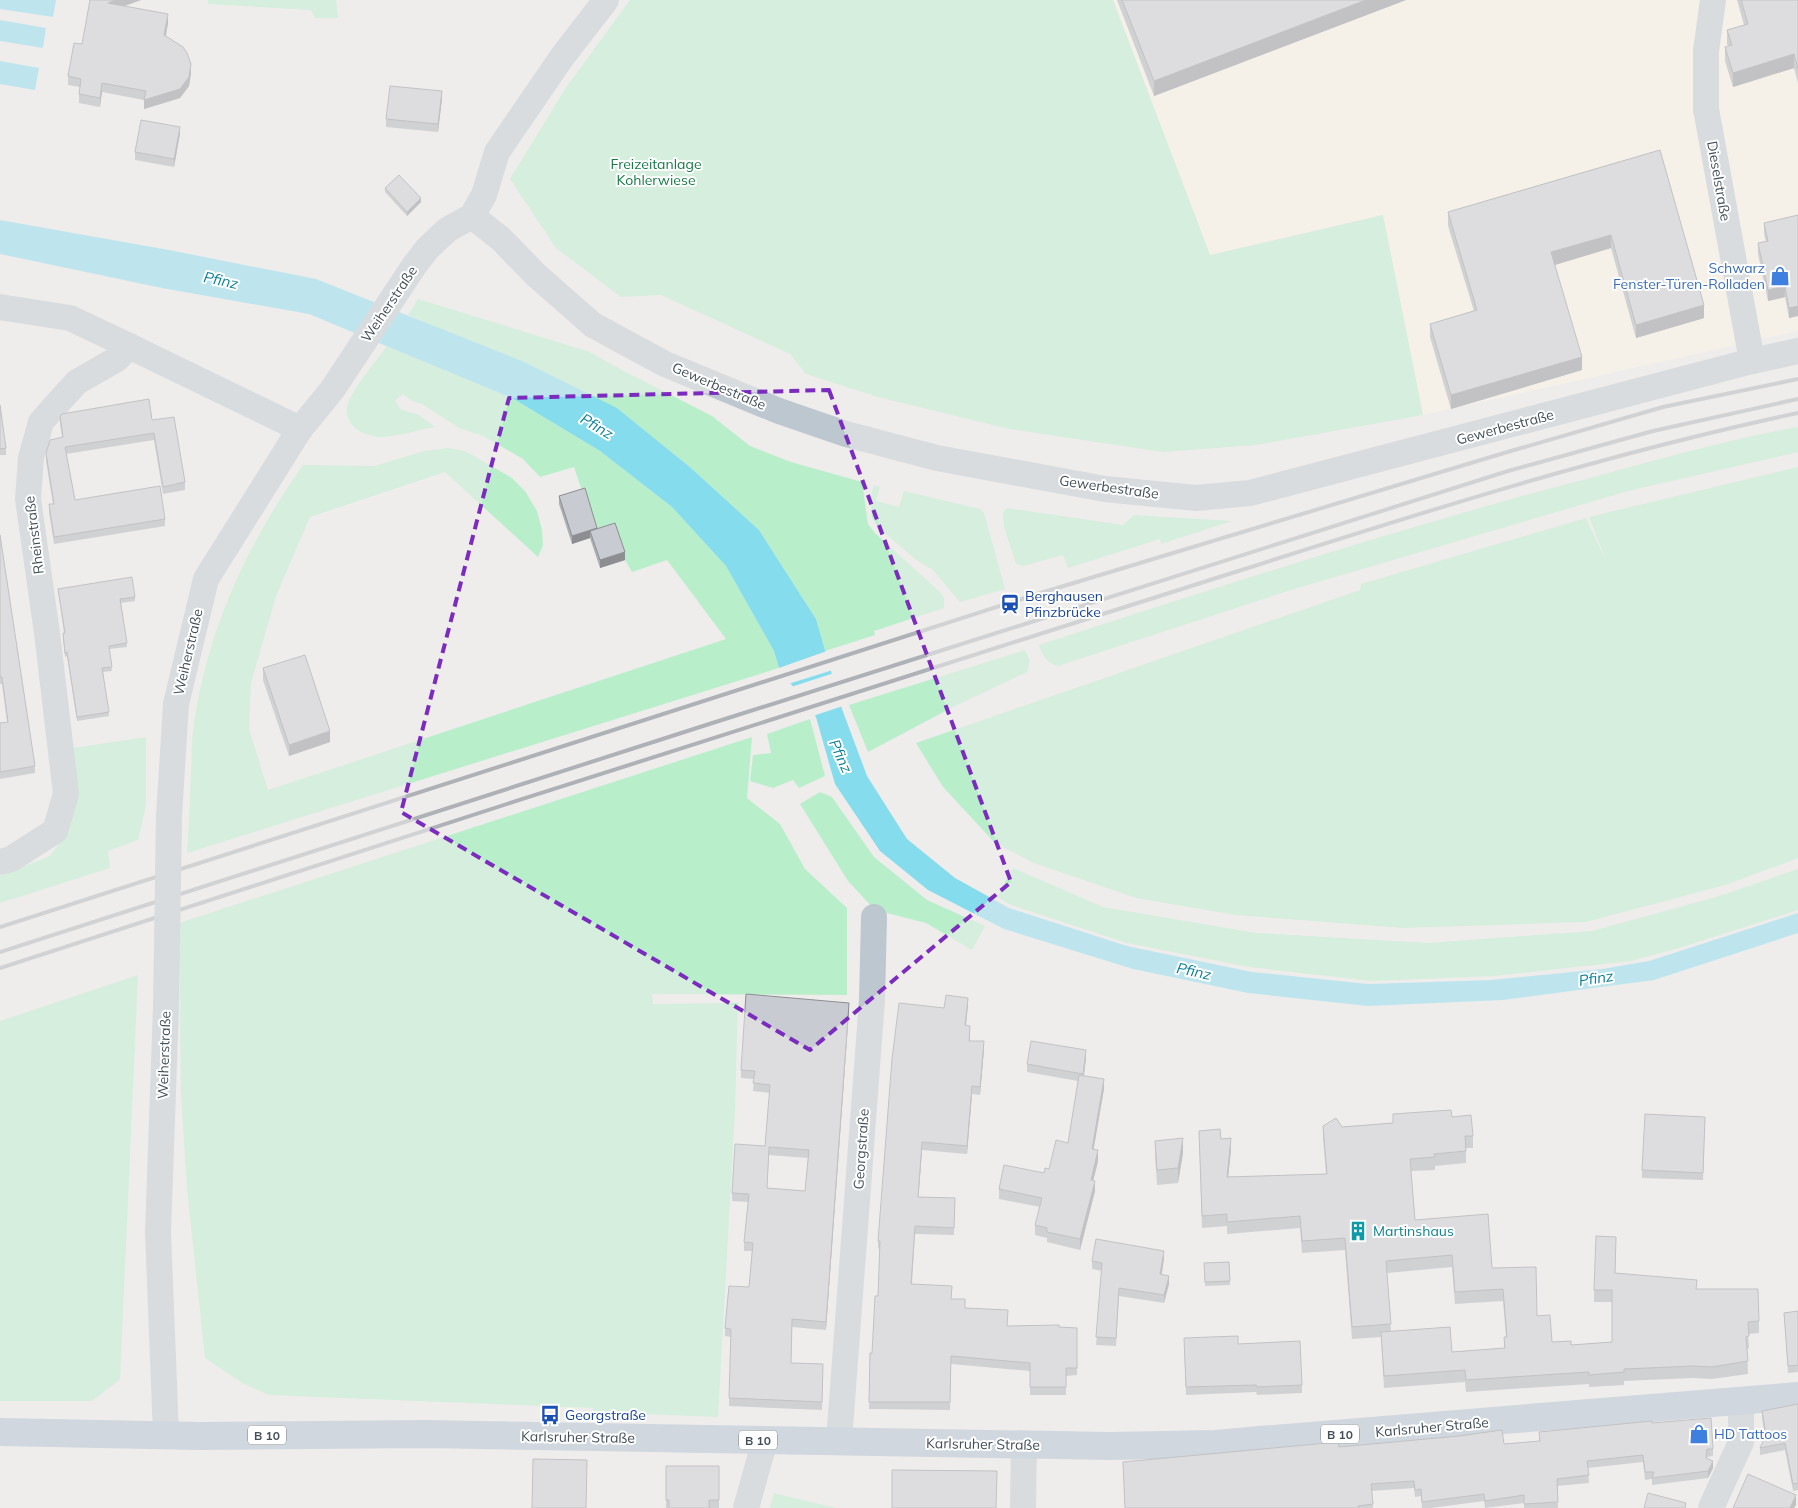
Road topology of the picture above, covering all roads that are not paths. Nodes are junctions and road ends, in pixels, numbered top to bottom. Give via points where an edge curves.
1 (606, 0) edge
2 (1713, 0) edge
3 (472, 216) junction
4 (0, 307) edge
5 (129, 346) junction
6 (1798, 351) edge
7 (1752, 361) junction
8 (300, 429) junction
9 (0, 862) edge
10 (874, 917) dead end
11 (1798, 1396) edge
12 (1741, 1402) junction
13 (0, 1432) edge
14 (166, 1435) junction
15 (765, 1440) junction
16 (839, 1441) junction
17 (1024, 1445) junction
18 (746, 1508) edge
19 (1023, 1508) edge
20 (1711, 1508) edge

1 - 3 street via 562,57 497,152 484,194
2 - 7 street, Dieselstraße via 1706,51 1706,109
3 - 7 street, Gewerbestraße via 593,324 665,364 779,411 846,434 937,458 1106,489 1196,498 1250,493
3 - 8 street, Weiherstraße via 447,230 427,249 332,390
4 - 5 street via 70,318
5 - 8 street
5 - 9 street, Rheinstraße via 117,359 77,382 41,422 30,458 28,499 66,794 55,831 11,859
6 - 7 street, Gewerbestraße
8 - 14 street, Weiherstraße, bridge via 206,580 176,704 169,816 158,1232
10 - 16 street, Georgstraße via 872,1010
11 - 12 main road, Karlsruher Straße / B 10
12 - 17 main road, Karlsruher Straße / B 10 via 1216,1444
12 - 20 street via 1740,1442
13 - 14 main road, B 10
14 - 15 main road, Karlsruher Straße / B 10 via 426,1434
15 - 16 main road, Karlsruher Straße / B 10
15 - 18 street
16 - 17 main road, Karlsruher Straße / B 10
17 - 19 street

